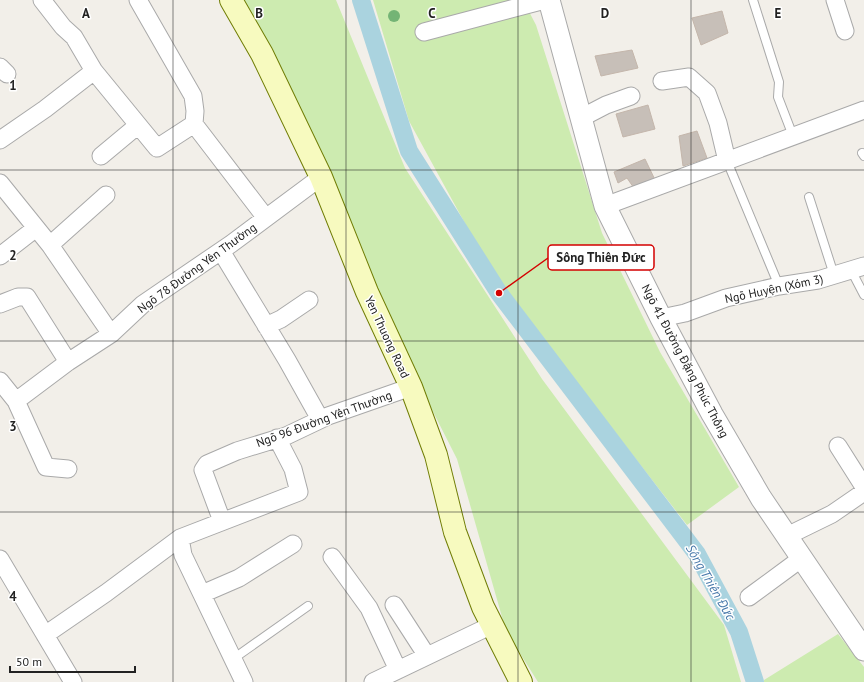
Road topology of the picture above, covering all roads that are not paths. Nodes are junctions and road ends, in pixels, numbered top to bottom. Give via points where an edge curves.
1 (42, 0) edge
2 (138, 0) edge
3 (231, 0) edge
4 (545, 0) edge
5 (549, 0) edge
6 (753, 0) edge
7 (835, 0) edge
8 (845, 30) dead end
9 (424, 32) dead end
10 (94, 70) junction
11 (662, 81) dead end
12 (631, 96) dead end
13 (864, 110) edge
14 (581, 118) junction
15 (194, 124) junction
16 (137, 126) junction
17 (793, 136) junction
18 (0, 140) edge
19 (101, 156) dead end
20 (727, 161) junction
21 (321, 177) junction
22 (0, 183) edge
23 (106, 194) dead end
24 (809, 197) dead end
25 (605, 206) junction
26 (266, 218) junction
27 (36, 228) junction
28 (50, 245) junction
29 (221, 251) junction
30 (0, 256) edge
31 (858, 268) edge
32 (834, 275) junction
33 (778, 286) junction
34 (864, 295) edge
35 (309, 300) dead end
36 (0, 304) edge
37 (661, 318) junction
38 (266, 326) junction
39 (112, 334) junction
40 (68, 362) junction
41 (0, 381) edge
42 (411, 388) junction
43 (16, 401) junction
44 (320, 419) junction
45 (277, 438) junction
46 (838, 446) dead end
47 (68, 469) dead end
48 (864, 487) edge
49 (864, 492) edge
50 (222, 521) junction
51 (787, 536) junction
52 (180, 538) junction
53 (293, 544) dead end
54 (332, 557) dead end
55 (802, 558) junction
56 (0, 559) edge
57 (202, 594) junction
58 (749, 597) dead end
59 (308, 606) dead end
60 (394, 606) dead end
61 (492, 625) junction
62 (45, 634) junction
63 (864, 650) edge
64 (427, 656) junction
65 (233, 659) junction
66 (398, 670) junction
67 (73, 682) edge
68 (244, 682) edge
69 (374, 682) edge
70 (521, 682) edge

1 - 10 street via 74,37
2 - 15 street via 193,96
3 - 21 main road, Yen Thuong Road via 262,54
4 - 9 street
5 - 14 street, Ngõ 41 Đường Đặng Phúc Thông
6 - 17 lane via 779,82 778,97
7 - 8 street
10 - 16 street
10 - 18 street via 45,109
11 - 20 street via 689,77 707,93 718,123
12 - 14 street
13 - 17 street
14 - 25 street, Ngõ 41 Đường Đặng Phúc Thông
15 - 16 street via 157,148
15 - 26 street
16 - 19 street
17 - 20 street
20 - 25 street
20 - 33 lane
21 - 26 street, Ngõ 78 Đường Yên Thường
21 - 42 main road, Yen Thuong Road via 367,292
22 - 27 street
23 - 28 street
24 - 32 lane
25 - 37 street, Ngõ 41 Đường Đặng Phúc Thông
26 - 29 street, Ngõ 78 Đường Yên Thường
27 - 28 street
27 - 30 street
28 - 39 street
29 - 38 street
29 - 39 street, Ngõ 78 Đường Yên Thường via 143,304
31 - 32 street, Ngõ Huyện (Xóm 3)
31 - 34 lane
32 - 33 street, Ngõ Huyện (Xóm 3)
33 - 37 street, Ngõ Huyện (Xóm 3) via 726,298 685,313
35 - 38 street
36 - 40 street via 18,297 27,298
37 - 51 street, Ngõ 41 Đường Đặng Phúc Thông via 716,421
38 - 44 street
39 - 40 street, Ngõ 78 Đường Yên Thường
40 - 43 street, Ngõ 78 Đường Yên Thường
41 - 43 street
42 - 44 street, Ngõ 96 Đường Yên Thường
42 - 61 main road, Yen Thuong Road via 436,455 456,532
43 - 47 street via 46,467
44 - 45 street, Ngõ 96 Đường Yên Thường
45 - 50 street, Ngõ 96 Đường Yên Thường via 237,451 207,464 202,470
45 - 50 street via 293,469 299,492
46 - 48 street
49 - 51 street via 832,514
50 - 52 street
51 - 55 street, Ngõ 41 Đường Đặng Phúc Thông
52 - 57 street via 183,555
52 - 62 street
53 - 57 street via 240,578
54 - 66 street via 368,608
55 - 58 street
55 - 63 street, Ngõ 41 Đường Đặng Phúc Thông
56 - 62 street
57 - 65 street
59 - 65 lane
60 - 64 street
61 - 64 street
61 - 70 main road, Yen Thuong Road
62 - 67 street
64 - 66 street
65 - 68 street
66 - 69 street

